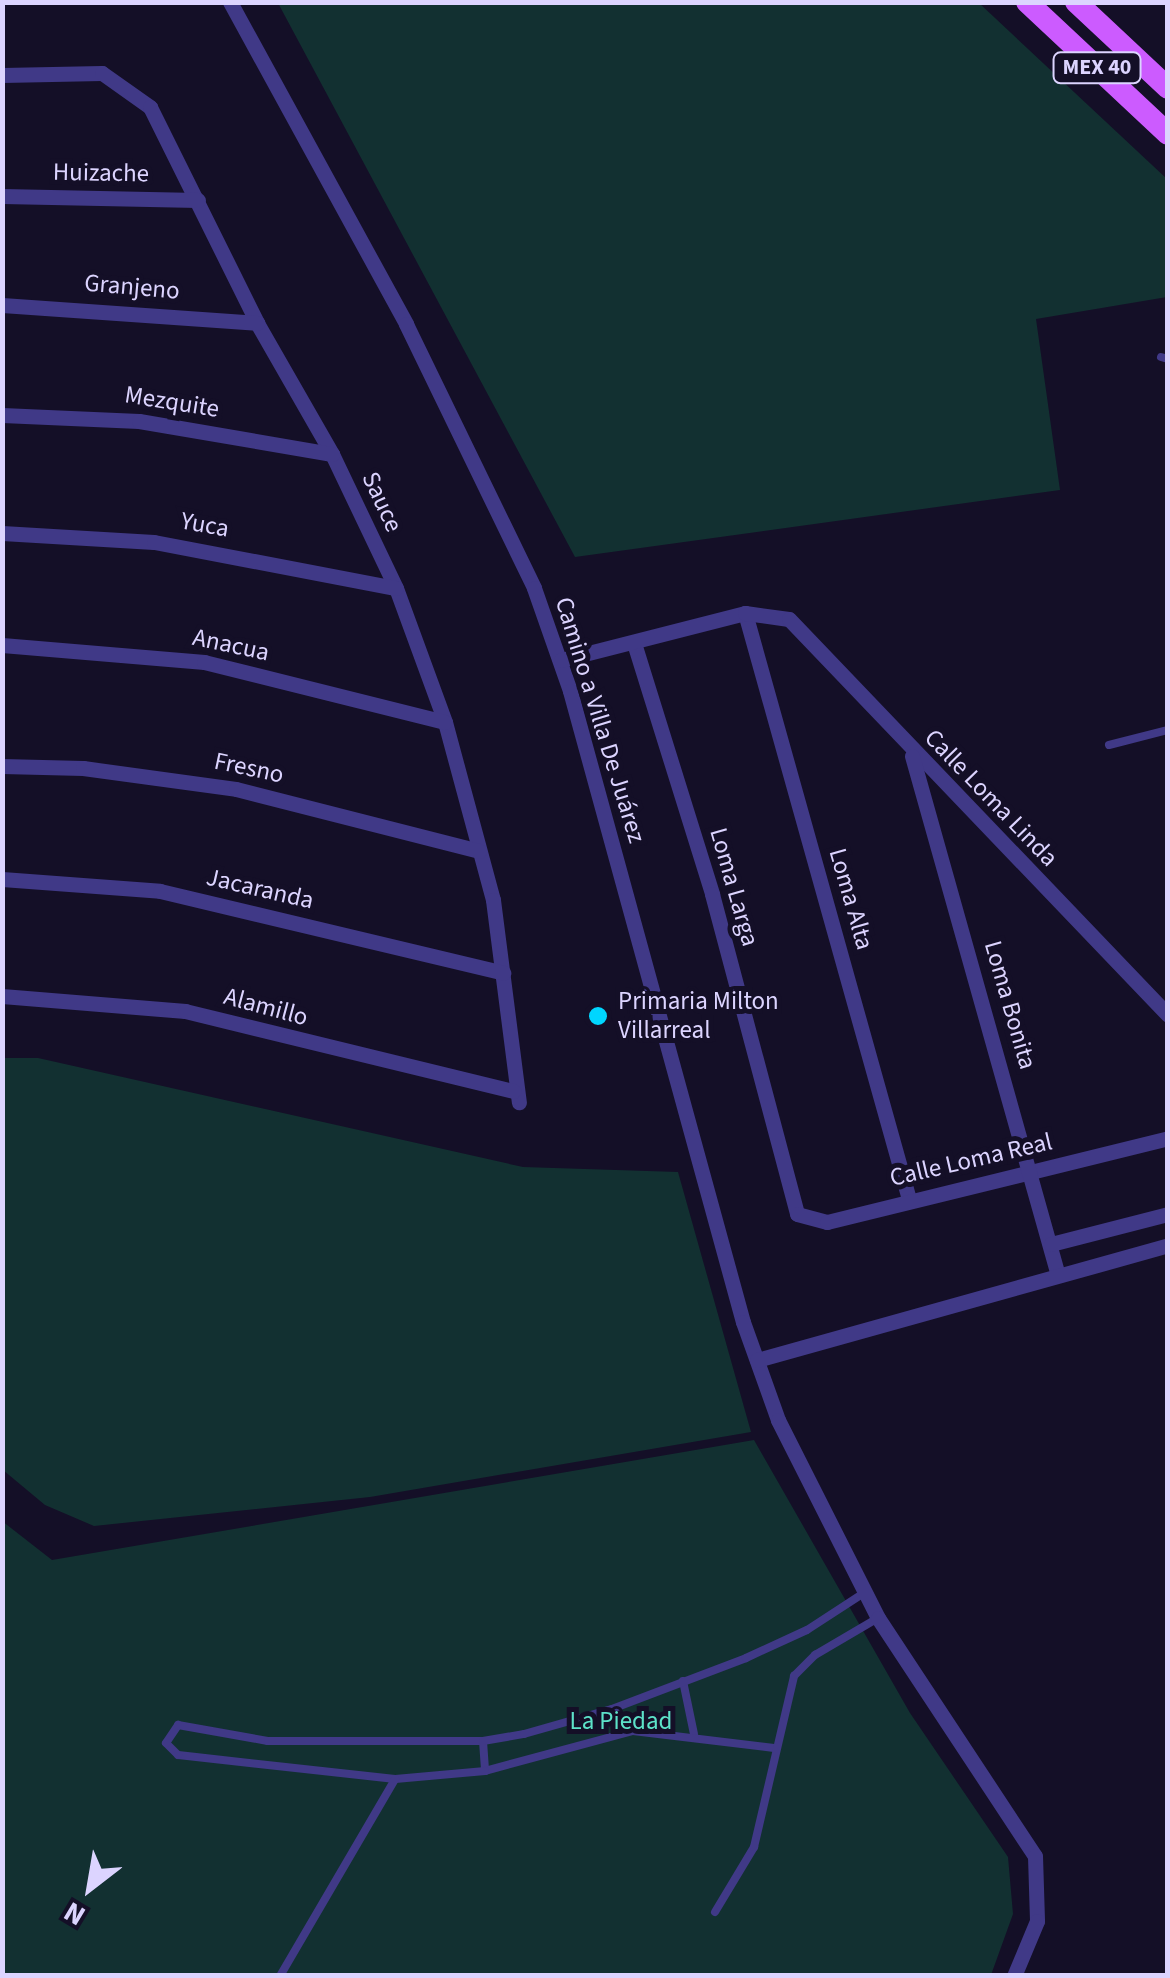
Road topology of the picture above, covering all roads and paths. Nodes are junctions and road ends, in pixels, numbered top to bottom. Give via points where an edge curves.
1 (230, 2) edge
2 (1027, 2) edge
3 (1076, 2) edge
4 (2, 76) edge
5 (1168, 88) edge
6 (1168, 134) edge
7 (2, 196) edge
8 (198, 200) junction
9 (2, 305) edge
10 (257, 323) junction
11 (2, 415) edge
12 (332, 454) junction
13 (2, 534) edge
14 (396, 588) junction
15 (745, 613) junction
16 (634, 643) junction
17 (2, 645) edge
18 (561, 660) junction
19 (445, 722) junction
20 (1168, 730) edge
21 (1108, 745) dead end
22 (910, 752) junction
23 (2, 766) edge
24 (479, 851) junction
25 (2, 879) edge
26 (503, 973) junction
27 (2, 996) edge
28 (1168, 1015) edge
29 (516, 1096) joint
30 (1168, 1138) edge
31 (1032, 1172) junction
32 (909, 1199) junction
33 (790, 1206) joint
34 (1168, 1214) edge
35 (1051, 1244) junction
36 (1168, 1245) edge
37 (1057, 1272) junction
38 (757, 1360) junction
39 (865, 1592) junction
40 (878, 1618) junction
41 (683, 1682) junction
42 (694, 1734) junction
43 (483, 1741) junction
44 (774, 1748) junction
45 (485, 1770) junction
46 (395, 1779) junction
47 (714, 1912) dead end
48 (280, 1976) edge
49 (1014, 1976) edge

1 - 18 street, Camino a Villa De Juárez via 406,324 534,588
2 - 6 main road, MEX 40
3 - 5 main road, MEX 40
4 - 8 street, Sauce via 102,74 120,80 150,107
7 - 8 street, Huizache
8 - 10 street, Sauce
9 - 10 street, Granjeno
10 - 12 street, Sauce
11 - 12 street, Mezquite via 139,421
12 - 14 street, Sauce
13 - 14 street, Yuca via 154,542
14 - 19 street, Sauce
15 - 16 street
15 - 22 street, Calle Loma Linda via 780,616 800,626
15 - 32 street, Loma Alta
16 - 18 street
16 - 33 street, Loma Larga via 712,894
17 - 19 street, Anacua via 204,662
18 - 38 street, Camino a Villa De Juárez
19 - 24 street, Sauce
20 - 21 lane
22 - 28 street, Calle Loma Linda
22 - 31 street, Loma Bonita
23 - 24 street, Fresno via 116,771 236,789
24 - 26 street, Sauce
25 - 26 street, Jacaranda via 160,891
26 - 29 street, Sauce
27 - 29 street, Alamillo via 185,1012
30 - 31 street, Calle Loma Real
31 - 32 street, Calle Loma Real
31 - 35 street, Loma Bonita
32 - 33 street, Calle Loma Real via 828,1222 805,1219
34 - 35 street
35 - 37 street, Loma Bonita
36 - 37 street
37 - 38 street
38 - 39 street, Camino a Villa De Juárez
39 - 40 street, Camino a Villa De Juárez
39 - 41 lane via 807,1630
40 - 44 lane via 804,1664 787,1692
40 - 49 street, Camino a Villa De Juárez via 1035,1856 1036,1922
41 - 42 lane
41 - 43 lane via 612,1710
42 - 44 lane
42 - 45 lane via 633,1731
43 - 45 lane
43 - 46 lane via 268,1741 178,1725 166,1743 178,1754
44 - 47 lane via 754,1847
45 - 46 lane
46 - 48 lane

